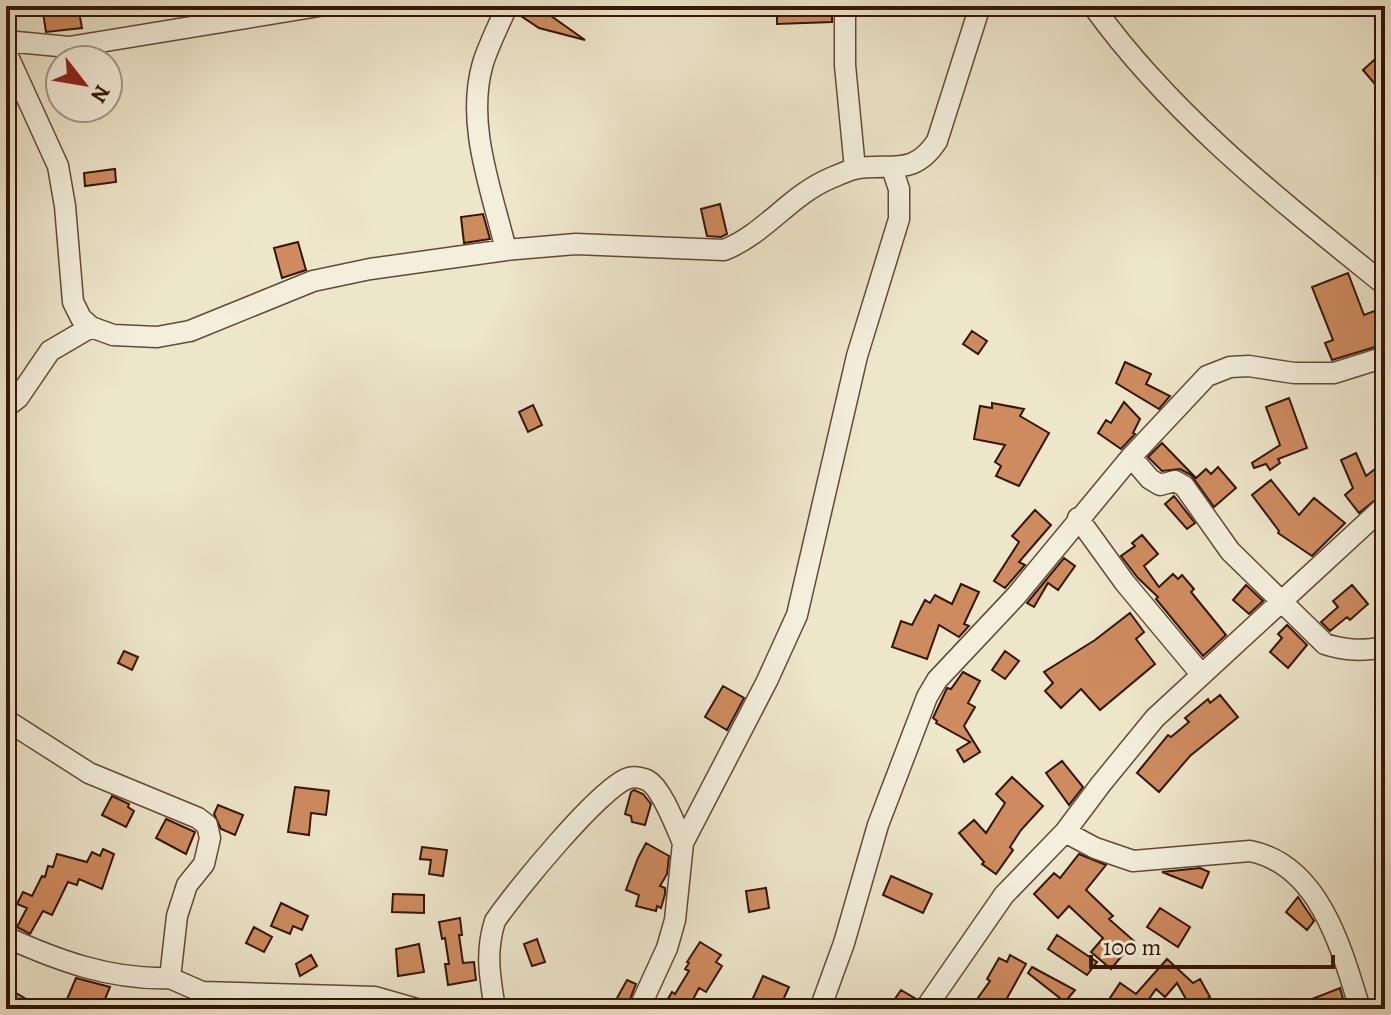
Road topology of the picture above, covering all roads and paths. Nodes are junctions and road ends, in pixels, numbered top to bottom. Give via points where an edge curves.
1 (319, 6) edge
2 (507, 6) edge
3 (845, 6) edge
4 (980, 6) edge
5 (1093, 6) edge
6 (6, 41) edge
7 (6, 52) edge
8 (892, 168) junction
9 (855, 169) junction
10 (506, 250) junction
11 (1385, 285) edge
12 (91, 327) junction
13 (1385, 357) edge
14 (6, 407) edge
15 (1131, 457) junction
16 (1385, 506) edge
17 (1078, 518) junction
18 (1282, 601) junction
19 (1385, 647) edge
20 (1201, 674) junction
21 (6, 720) edge
22 (1065, 832) junction
23 (683, 843) junction
24 (6, 937) edge
25 (170, 978) junction
26 (417, 1009) edge
27 (495, 1009) edge
28 (639, 1009) edge
29 (820, 1009) edge
30 (925, 1009) edge
31 (1360, 1009) edge

1 - 6 street via 69,47
2 - 10 street via 483,63 477,101 480,143
3 - 9 street
4 - 8 street via 937,141 920,161
5 - 11 street via 1119,43 1195,122
7 - 12 street via 58,166 73,302
8 - 9 street
8 - 23 street via 899,189 899,219 857,356 797,615
9 - 10 street via 827,179 744,243 724,250 576,244
10 - 12 street via 313,281 190,331 157,337 113,335
12 - 14 street via 50,351
13 - 15 street via 1334,373 1249,366 1207,376
15 - 17 street
15 - 18 street via 1160,485 1175,481 1184,486 1230,551
16 - 18 street
17 - 20 street
17 - 29 street via 927,697 878,825
18 - 19 street via 1325,644 1343,650
18 - 20 street
20 - 22 street via 1155,718
21 - 25 street via 89,773 207,825 204,864 187,885 177,916
22 - 30 street via 1004,895
22 - 31 street via 1133,861 1250,851 1280,862 1324,908
23 - 27 street via 655,785 644,778 617,784 569,831 495,921 488,965
23 - 28 street via 675,920
24 - 25 street via 95,971
25 - 26 street via 202,992 375,997

